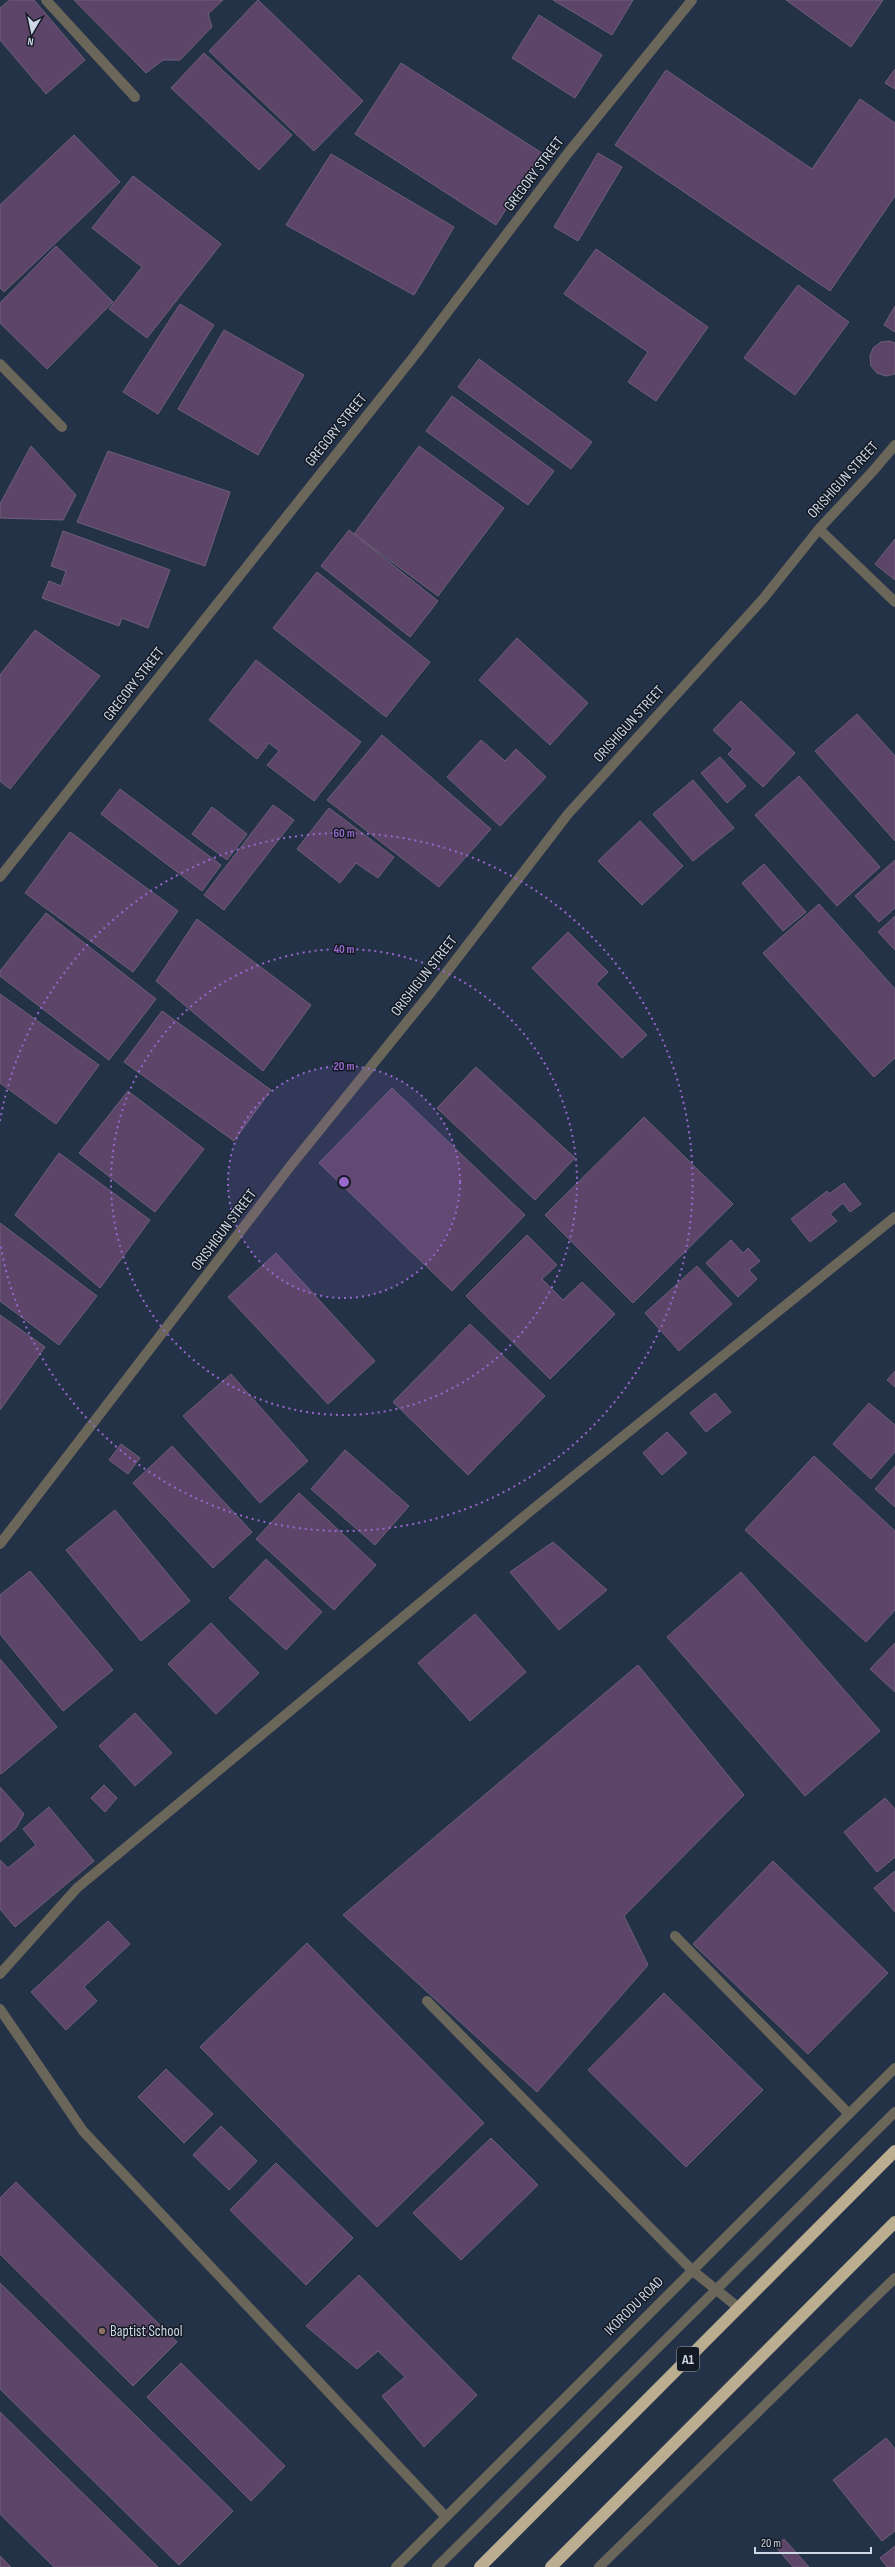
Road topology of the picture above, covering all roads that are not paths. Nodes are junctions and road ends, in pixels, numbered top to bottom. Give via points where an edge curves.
1 (46, 0) edge
2 (692, 0) edge
3 (135, 97) dead end
4 (0, 364) edge
5 (62, 427) dead end
6 (895, 444) edge
7 (819, 529) junction
8 (895, 602) edge
9 (0, 877) edge
10 (895, 1217) edge
11 (0, 1544) edge
12 (675, 1936) dead end
13 (0, 1974) edge
14 (427, 2001) dead end
15 (0, 2009) edge
16 (895, 2068) edge
17 (895, 2112) edge
18 (849, 2114) junction
19 (895, 2151) edge
20 (895, 2222) edge
21 (693, 2270) junction
22 (895, 2278) edge
23 (717, 2289) junction
24 (739, 2308) junction
25 (445, 2516) junction
26 (396, 2567) edge
27 (437, 2567) edge
28 (480, 2567) edge
29 (551, 2567) edge
30 (599, 2567) edge

1 - 3 street
2 - 9 street, GREGORY STREET via 568,153 416,355
4 - 5 street
6 - 7 street, ORISHIGUN STREET via 873,472
7 - 8 street
7 - 11 street, ORISHIGUN STREET via 764,598 568,814
10 - 13 street via 533,1509 77,1888
12 - 18 street
14 - 21 street
15 - 25 street via 83,2132
16 - 18 street, IKORODU ROAD
17 - 23 street
18 - 21 street, IKORODU ROAD
19 - 24 highway, A1
20 - 29 highway
21 - 23 street
21 - 25 street, IKORODU ROAD
22 - 30 street
23 - 24 street
23 - 27 street
24 - 28 highway, A1
25 - 26 street, IKORODU ROAD

